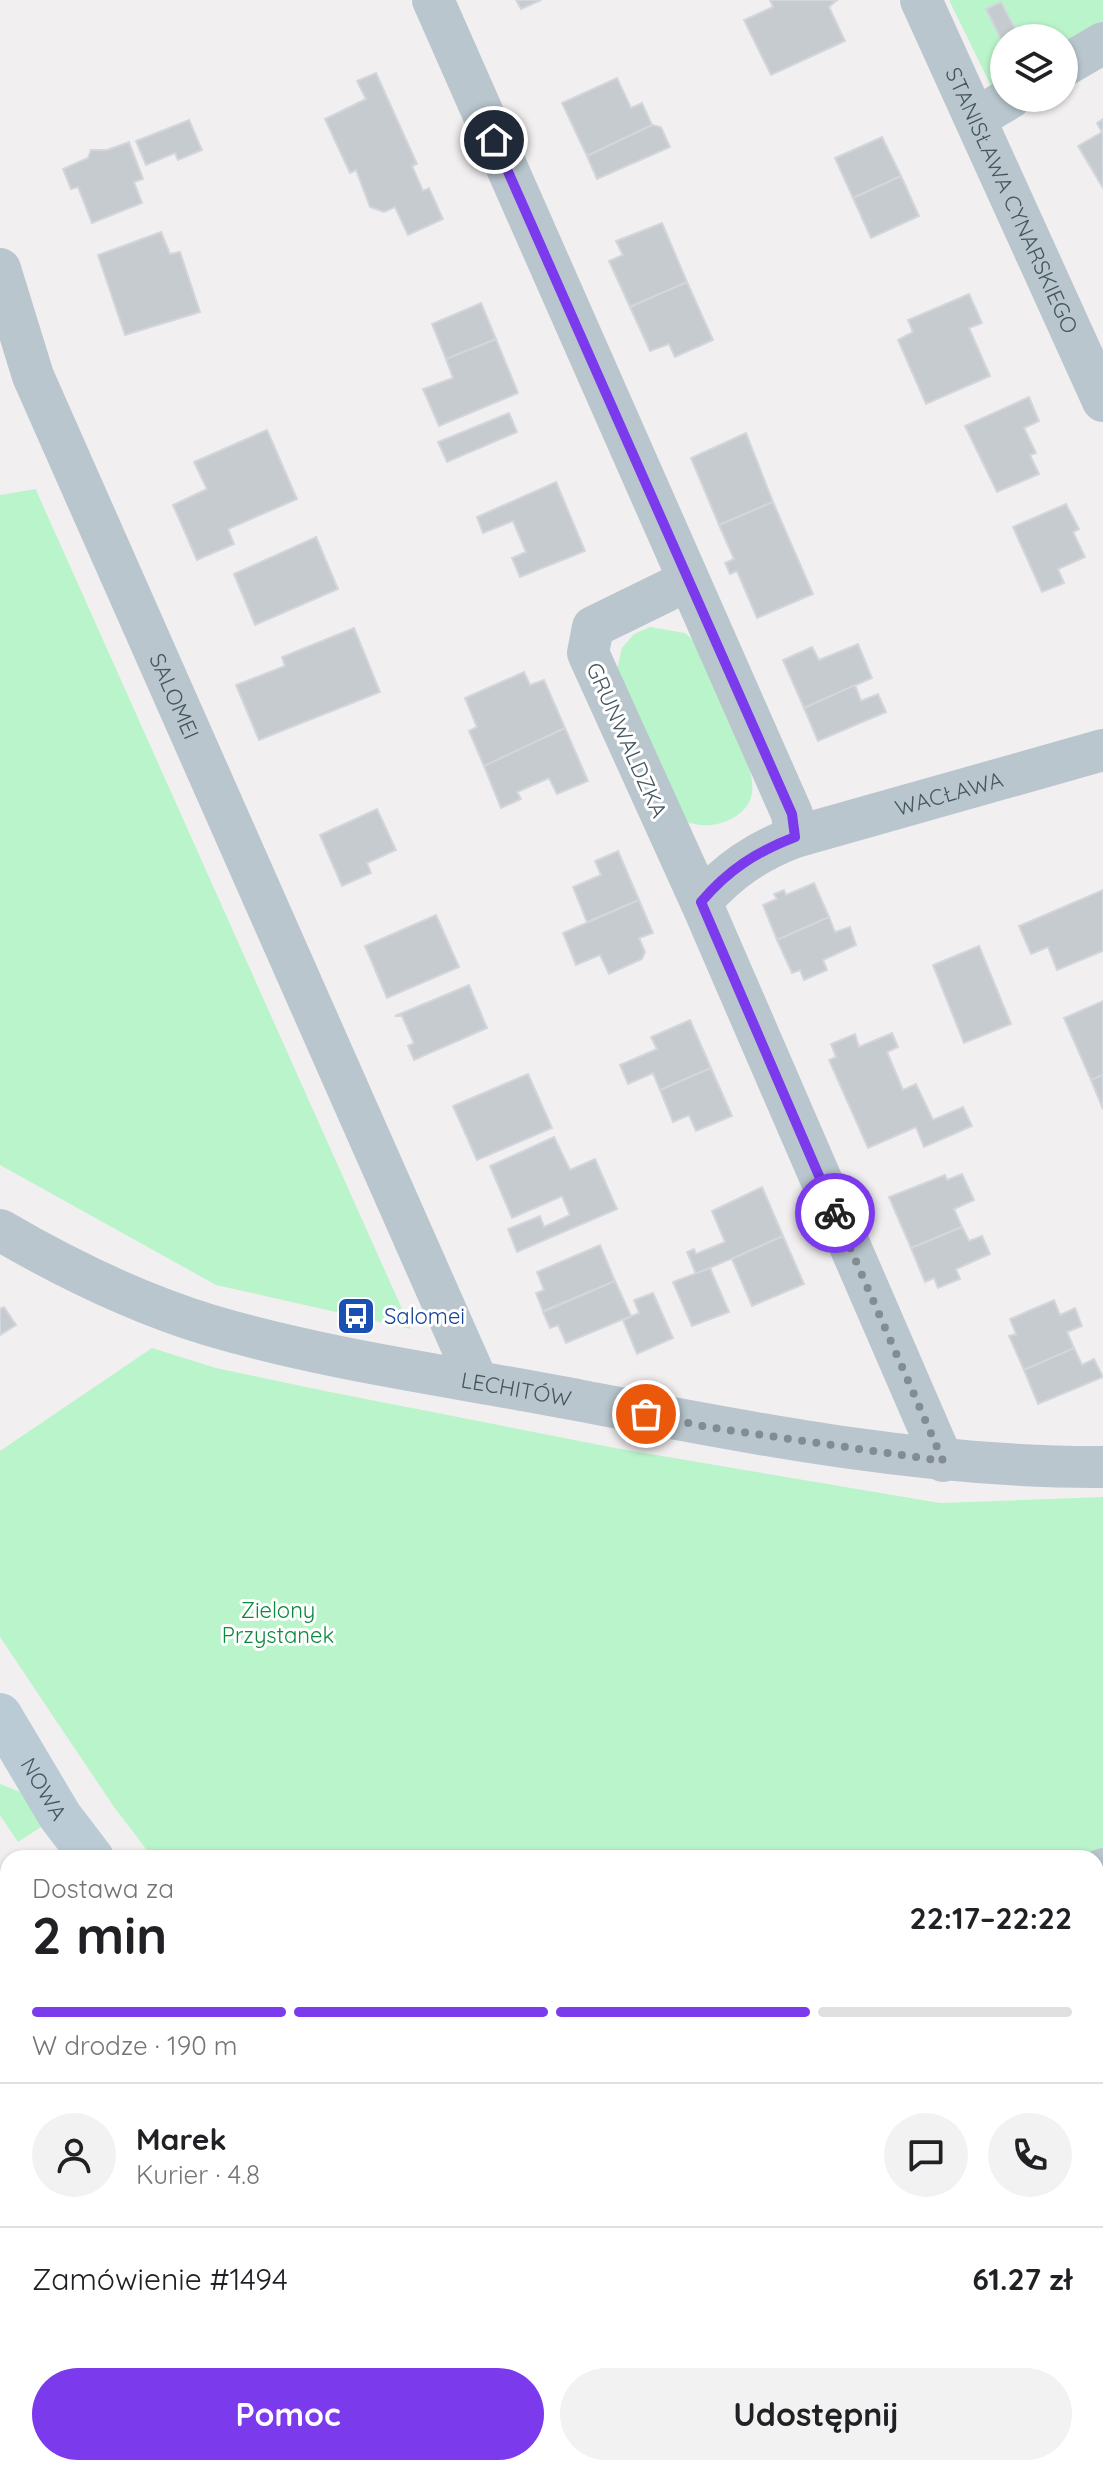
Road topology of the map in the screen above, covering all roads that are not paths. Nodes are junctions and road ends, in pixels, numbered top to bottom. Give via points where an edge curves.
1 (433, 0) edge
2 (921, 0) edge
3 (1103, 43) edge
4 (1078, 58) edge
5 (990, 104) edge
6 (995, 112) edge
7 (0, 269) edge
8 (1103, 401) edge
9 (687, 581) junction
10 (1101, 756) edge
11 (795, 837) junction
12 (701, 902) junction
13 (0, 1230) edge
14 (477, 1381) junction
15 (943, 1461) junction
16 (1103, 1467) edge
17 (6, 1741) edge
18 (86, 1850) edge

1 - 9 street
2 - 5 street, STANISŁAWA CYNARSKIEGO
3 - 4 street
6 - 8 street, STANISŁAWA CYNARSKIEGO
7 - 14 street, SALOMEI via 33,376
9 - 11 street via 792,814
9 - 12 street, GRUNWALDZKA via 593,627 588,653
10 - 11 street, WACŁAWA
11 - 12 street via 762,849 725,874
12 - 15 street, GRUNWALDZKA
13 - 14 street, LECHITÓW via 119,1291 209,1325
14 - 15 street, LECHITÓW via 707,1427
15 - 16 street, LECHITÓW
17 - 18 street, NOWA

